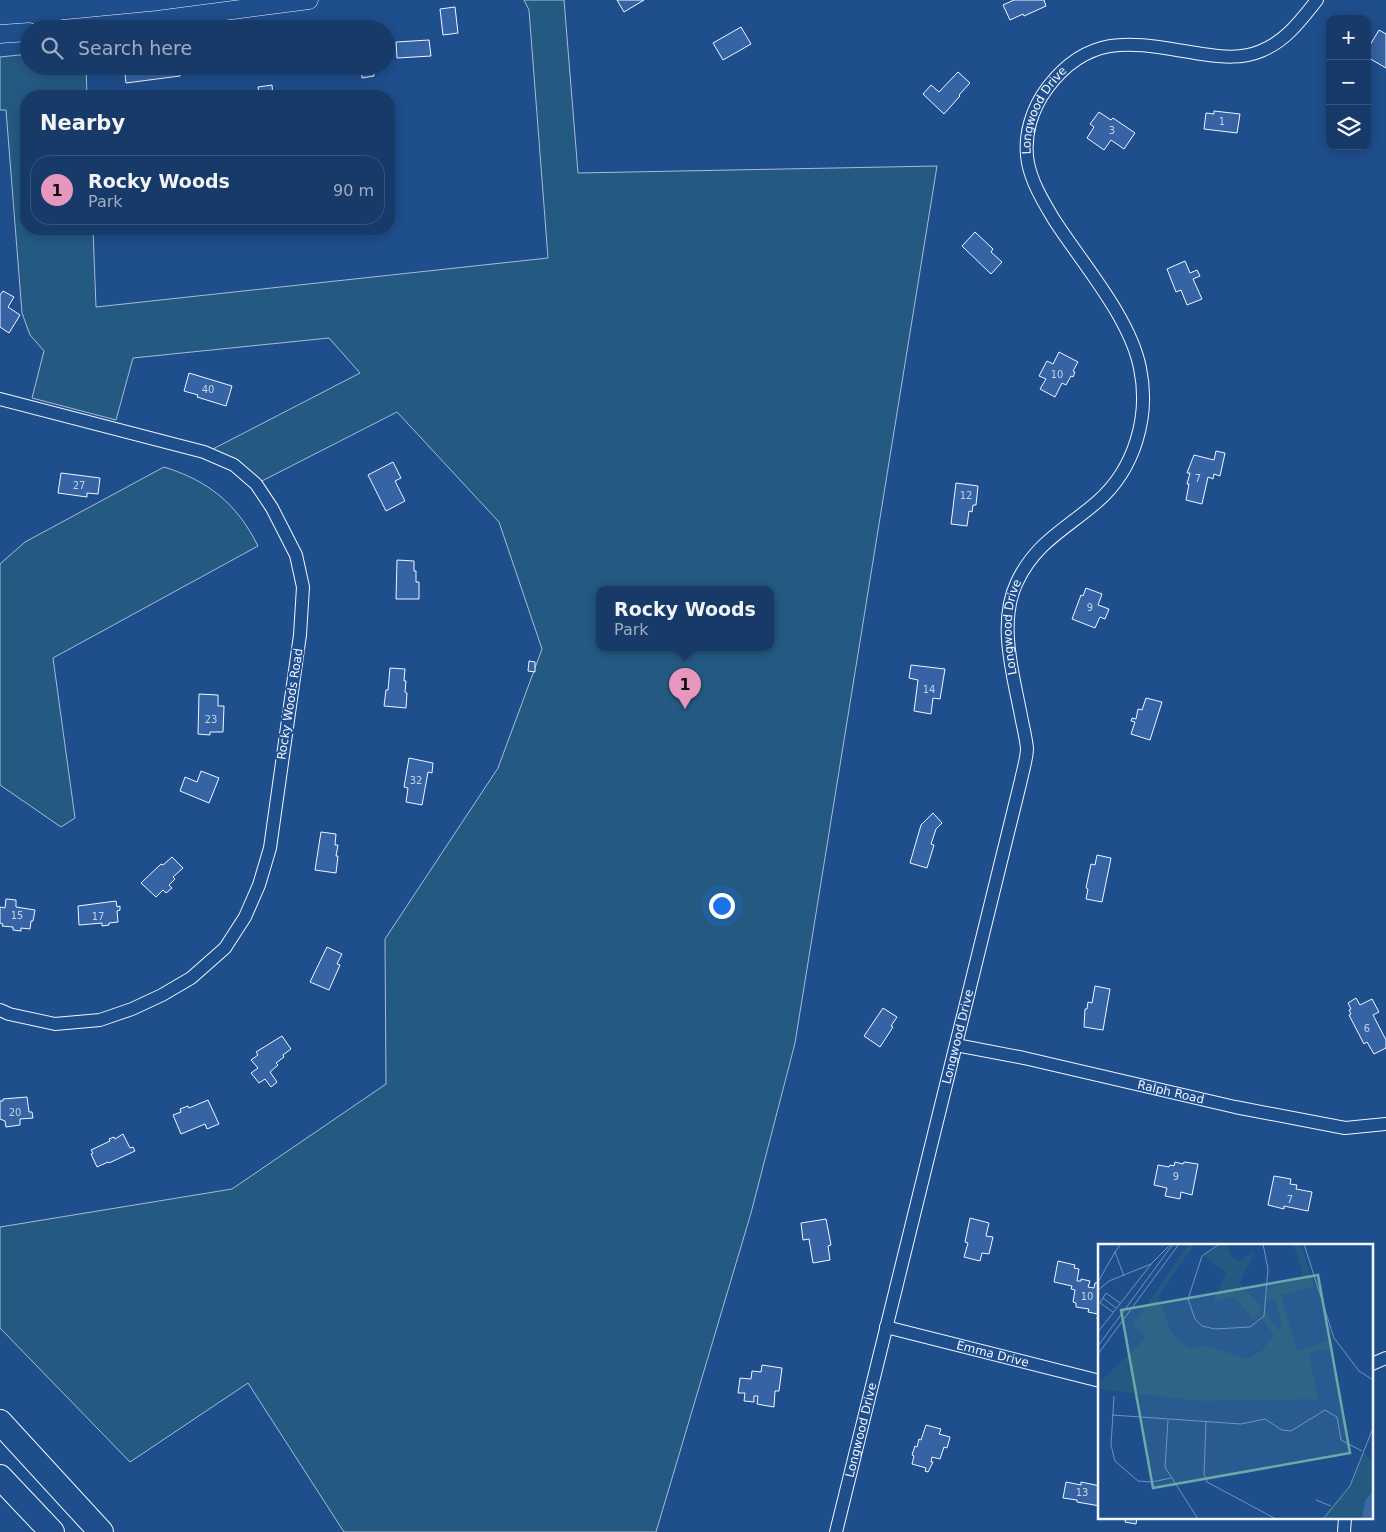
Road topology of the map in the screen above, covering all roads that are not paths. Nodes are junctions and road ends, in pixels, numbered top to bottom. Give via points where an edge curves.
1 (309, 0) edge
2 (1317, 0) edge
3 (157, 20) edge
4 (20, 33) edge
5 (0, 34) edge
6 (0, 399) edge
7 (0, 1010) edge
8 (956, 1045) junction
9 (1386, 1124) edge
10 (886, 1327) junction
11 (1386, 1358) edge
12 (1374, 1363) edge
13 (1098, 1380) edge
14 (0, 1422) edge
15 (0, 1476) edge
16 (52, 1532) edge
17 (101, 1532) edge
18 (836, 1532) edge

1 - 3 main road
2 - 8 street, Longwood Drive via 1289,34 1252,54 1221,56 1138,44 1117,45 1092,52 1061,72 1042,96 1029,125 1026,146 1032,176 1049,211 1126,329 1140,368 1142,410 1133,451 1118,479 1097,502 1032,556 1013,593 1008,624 1027,749
4 - 5 main road
6 - 7 street, Rocky Woods Road via 204,452 234,465 256,484 272,508 296,555 302,587 300,635 270,848 245,917 225,948 191,978 170,991 132,1010 100,1020 56,1024
8 - 9 street, Ralph Road via 1345,1128
8 - 10 street, Longwood Drive
10 - 13 street, Emma Drive
10 - 18 street, Longwood Drive
11 - 12 street
14 - 17 highway
15 - 16 highway

